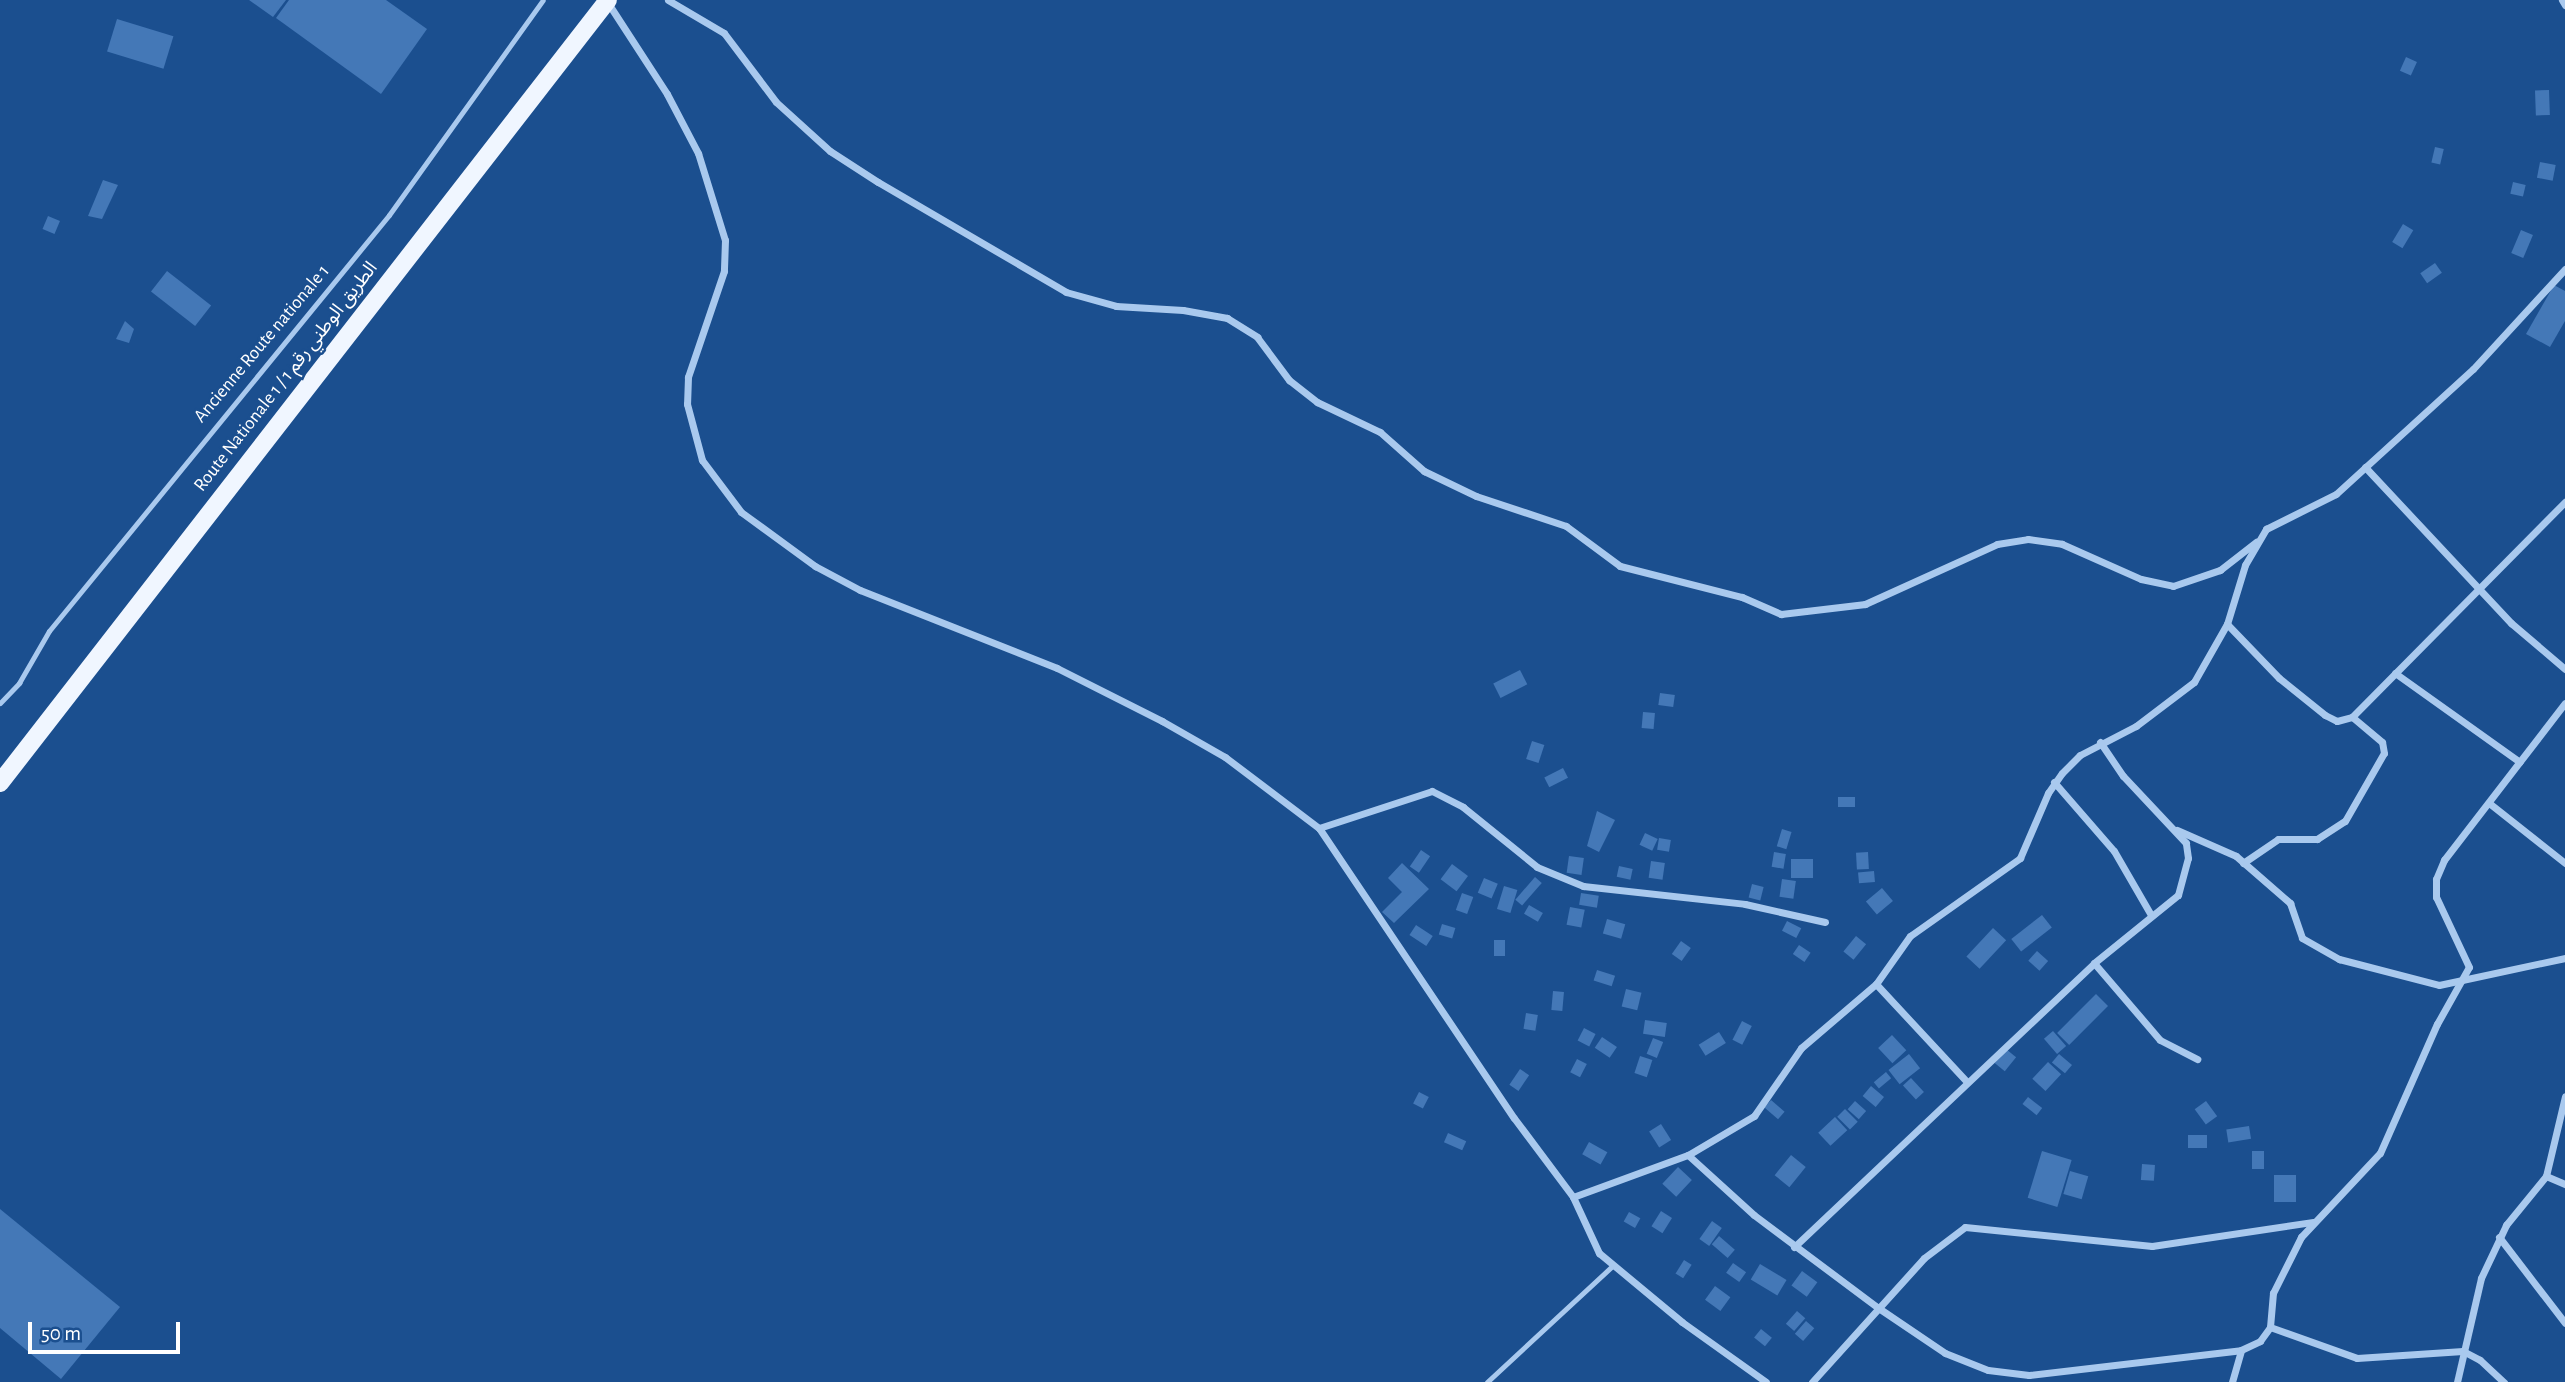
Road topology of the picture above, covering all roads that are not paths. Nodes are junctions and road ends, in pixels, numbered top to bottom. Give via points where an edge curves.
1 (543, 0) edge
2 (668, 0) edge
3 (2562, 0) edge
4 (607, 1) edge
5 (2565, 5) edge
6 (2565, 269) edge
7 (2365, 467) junction
8 (2565, 502) edge
9 (2256, 542) junction
10 (2479, 588) junction
11 (2227, 624) junction
12 (2565, 669) edge
13 (2395, 673) junction
14 (0, 703) edge
15 (2565, 703) edge
16 (2351, 717) junction
17 (2100, 742) junction
18 (2520, 762) junction
19 (2054, 782) junction
20 (0, 783) edge
21 (2488, 803) junction
22 (1319, 828) junction
23 (2177, 829) junction
24 (2244, 863) junction
25 (2565, 863) edge
26 (2151, 915) junction
27 (1825, 922) dead end
28 (2565, 958) edge
29 (2094, 963) junction
30 (2464, 978) junction
31 (1876, 984) junction
32 (2197, 1059) dead end
33 (1967, 1082) junction
34 (2565, 1096) edge
35 (2562, 1121) edge
36 (1688, 1155) junction
37 (2546, 1177) junction
38 (2565, 1184) edge
39 (1573, 1197) junction
40 (2314, 1222) junction
41 (2499, 1237) junction
42 (1794, 1247) junction
43 (1611, 1267) junction
44 (1877, 1307) junction
45 (2565, 1323) edge
46 (2270, 1326) junction
47 (2241, 1350) junction
48 (2463, 1351) junction
49 (1488, 1382) edge
50 (1766, 1382) edge
51 (1812, 1382) edge
52 (2232, 1382) edge
53 (2457, 1382) edge
54 (2504, 1382) edge

1 - 14 lane, Ancienne Route nationale 1 via 389,215 49,631 19,683
2 - 9 street via 724,33 776,102 805,131 878,182 1066,292 1116,306 1227,318 1257,337 1289,380 1317,402 1380,432 1412,464 1476,496 1566,526 1620,566 1742,597 1781,614 1865,604 1997,544 2028,539 2062,544 2141,579 2173,586 2220,569
3 - 5 street
4 - 20 main road, Route Nationale 1 / الطريق الوطني رقم 1
4 - 22 street via 667,94 698,153 725,240 724,271 688,377 687,404 702,460 741,512 815,566 860,590 1057,668 1162,721 1225,757
6 - 7 street via 2473,369
7 - 9 street via 2327,500 2278,522
7 - 10 street
8 - 10 street
9 - 11 street
10 - 12 street via 2522,634
10 - 13 street
11 - 16 street via 2279,678 2325,715 2337,722
11 - 17 street via 2194,681 2136,726
13 - 16 street
13 - 18 street
15 - 18 street
16 - 24 street via 2382,742 2384,753 2345,821 2317,839 2278,839
17 - 19 street
17 - 23 street via 2123,776
18 - 21 street
19 - 26 street via 2113,851
19 - 31 street via 2021,858 1930,917 1910,936
21 - 25 street
21 - 30 street via 2444,860 2436,879 2436,897 2468,958
22 - 27 street via 1432,791 1463,807 1537,867 1583,886 1745,904
22 - 39 street via 1506,1107
23 - 24 street
23 - 26 street via 2186,843 2184,879 2178,895
24 - 30 street via 2283,894 2302,938 2320,950 2430,985
26 - 29 street
28 - 30 street
29 - 32 street via 2160,1040
29 - 33 street
30 - 40 street via 2437,1024 2380,1153 2360,1179
31 - 33 street
31 - 36 street via 1801,1048 1754,1116
33 - 42 street
34 - 35 street
35 - 37 street
36 - 39 street
36 - 42 street
37 - 38 street
37 - 41 street
39 - 43 street via 1599,1253
40 - 44 street via 2151,1246 1976,1224 1951,1234
40 - 46 street via 2301,1237 2273,1293
41 - 45 street
41 - 48 street via 2481,1278
42 - 44 street
43 - 49 lane
43 - 50 street
44 - 47 street via 1945,1353 1988,1370 2029,1375
44 - 51 street
46 - 47 street via 2260,1341
46 - 48 street via 2357,1358
47 - 52 street
48 - 53 street
48 - 54 street

